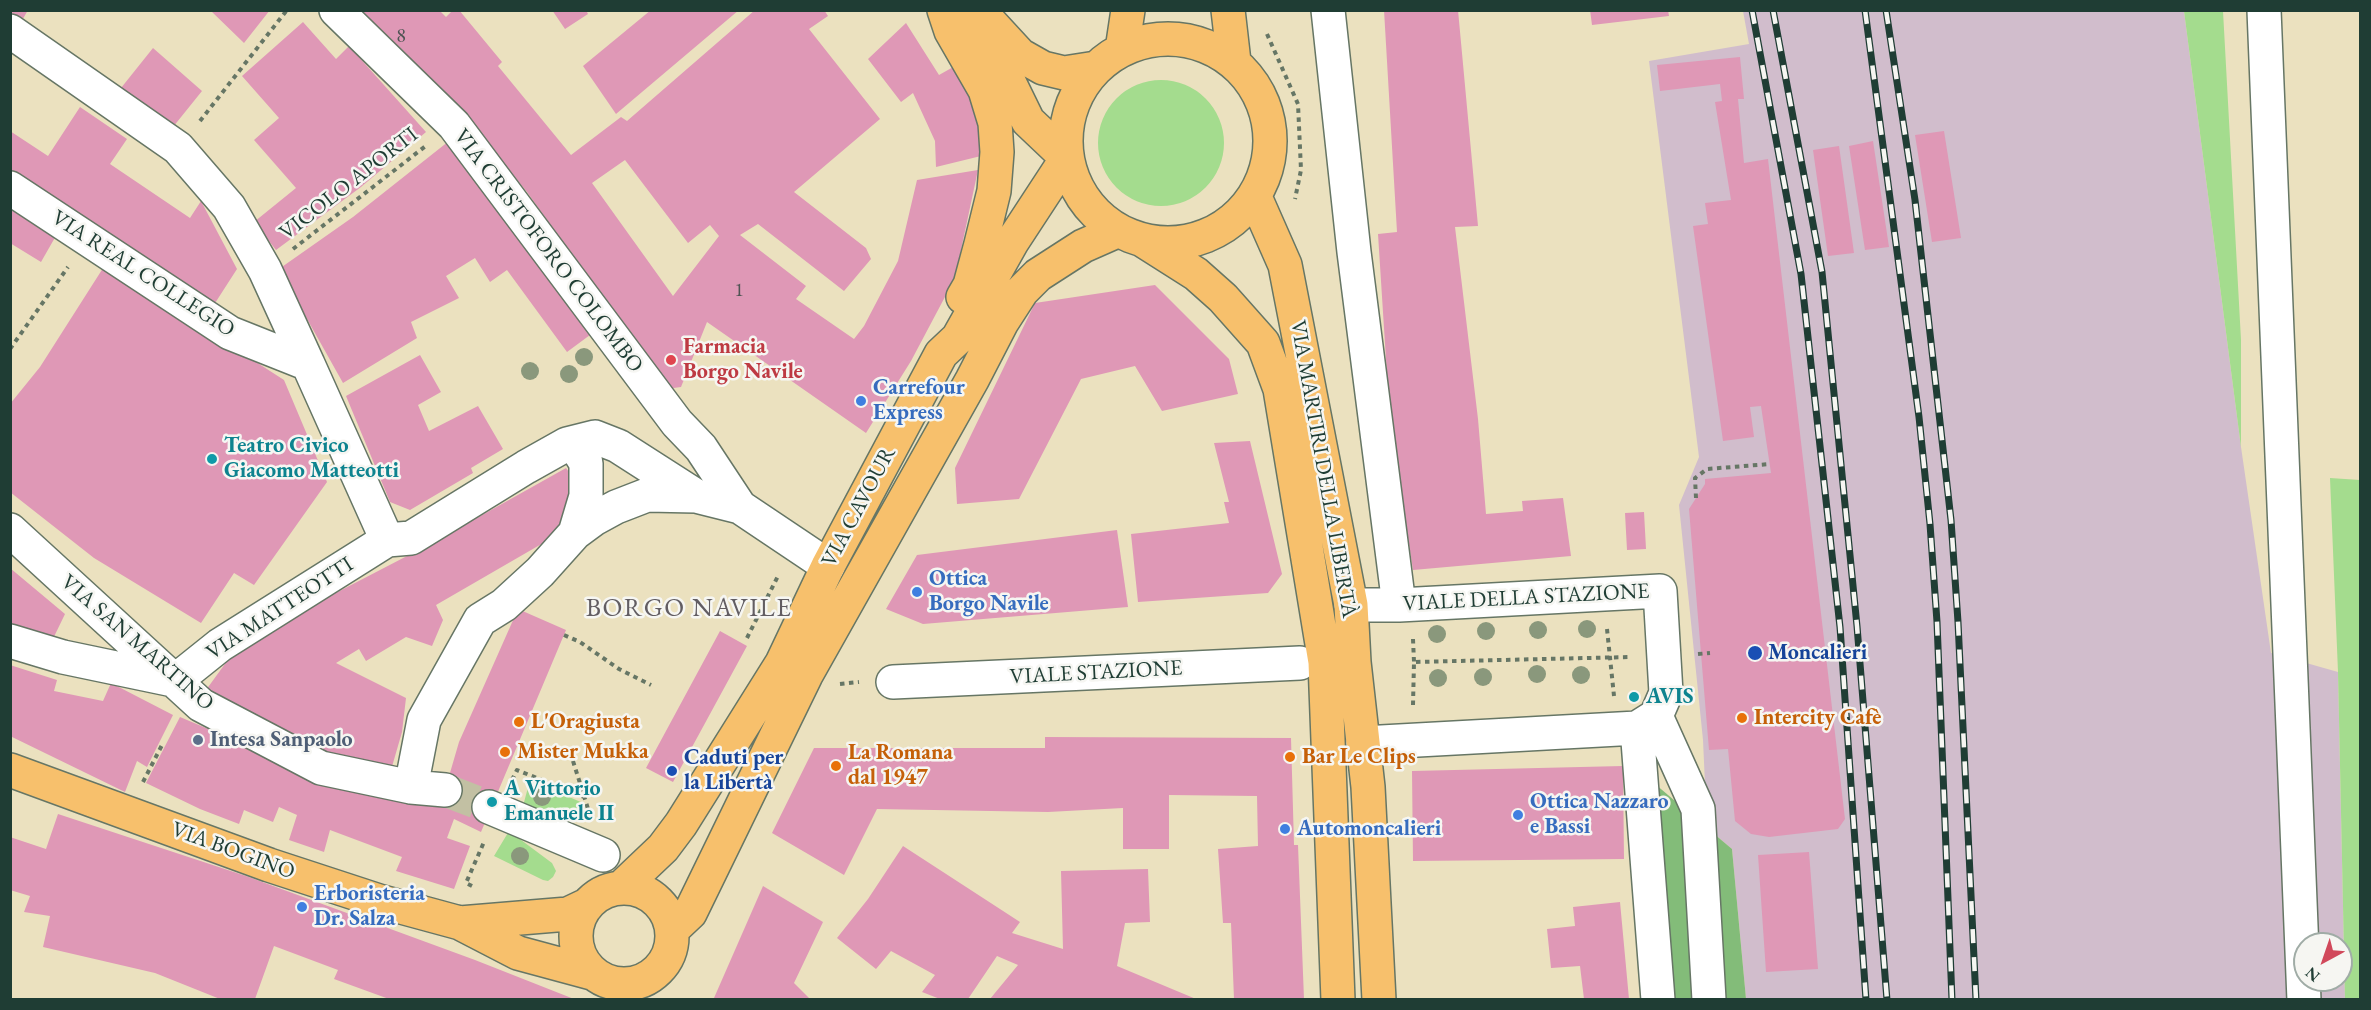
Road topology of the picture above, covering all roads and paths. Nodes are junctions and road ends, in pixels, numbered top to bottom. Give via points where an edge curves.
1 (286, 10) edge
2 (336, 10) edge
3 (944, 10) edge
4 (957, 10) edge
5 (979, 10) edge
6 (1128, 10) edge
7 (1228, 10) edge
8 (1328, 10) edge
9 (2264, 10) edge
10 (1265, 28) dead end
11 (10, 31) edge
12 (1122, 50) junction
13 (1234, 62) junction
14 (1096, 68) junction
15 (454, 125) junction
16 (178, 148) junction
17 (1067, 158) junction
18 (10, 188) edge
19 (1255, 197) junction
20 (1294, 203) dead end
21 (1131, 236) junction
22 (87, 239) junction
23 (265, 270) junction
24 (10, 349) edge
25 (941, 354) junction
26 (308, 364) junction
27 (567, 444) junction
28 (1770, 464) dead end
29 (696, 496) junction
30 (1696, 498) dead end
31 (740, 507) junction
32 (10, 530) edge
33 (575, 533) junction
34 (387, 540) junction
35 (794, 543) junction
36 (828, 566) junction
37 (1351, 605) junction
38 (1399, 605) junction
39 (1606, 618) dead end
40 (564, 635) dead end
41 (747, 638) dead end
42 (10, 641) edge
43 (1710, 653) dead end
44 (1664, 656) junction
45 (1611, 657) junction
46 (1300, 663) dead end
47 (175, 681) junction
48 (893, 682) dead end
49 (651, 685) dead end
50 (1615, 702) dead end
51 (1646, 722) junction
52 (1412, 739) junction
53 (1363, 743) junction
54 (162, 745) dead end
55 (573, 761) dead end
56 (10, 770) edge
57 (516, 770) dead end
58 (411, 787) junction
59 (445, 790) tunnel mouth
60 (584, 797) junction
61 (489, 807) tunnel mouth
62 (127, 812) junction
63 (485, 841) dead end
64 (603, 855) joint
65 (474, 886) dead end
66 (623, 886) junction
67 (587, 905) junction
68 (460, 922) junction
69 (672, 930) junction
70 (594, 986) edge
71 (649, 989) edge
72 (1338, 999) edge
73 (1379, 999) edge
74 (1658, 999) edge
75 (1708, 999) edge
76 (2304, 999) edge

1 - 16 path
2 - 15 street, VIA CRISTOFORO COLOMBO
3 - 25 main road via 951,31 985,90 995,123 997,152 994,191 978,254 969,285 947,326
4 - 17 main road via 1008,80 1028,121
5 - 14 main road via 1020,55 1044,68 1065,73
6 - 12 main road
7 - 13 main road
8 - 38 street
9 - 76 street
10 - 20 path via 1298,104 1300,170
11 - 16 street
12 - 13 main road via 1150,40 1180,39 1208,47
12 - 14 main road
13 - 19 main road via 1254,84 1267,111 1270,130 1268,170
14 - 17 main road via 1074,100 1068,119
15 - 23 path, VICOLO APORTI
15 - 31 street, VIA CRISTOFORO COLOMBO via 677,423 701,448
16 - 23 street via 229,207
17 - 21 main road via 1076,186 1093,211
17 - 25 main road, VIA CAVOUR via 1012,242 958,338
18 - 22 street, VIA REAL COLLEGIO
19 - 21 main road via 1241,215 1200,239 1172,244
19 - 37 main road, VIA MARTIRI DELLA LIBERTÀ via 1285,265
21 - 69 main road, VIA CAVOUR via 1083,246 1038,275 1002,321 806,675 690,913
21 - 72 main road via 1196,274 1223,298 1263,343 1280,389 1325,662
22 - 24 path
22 - 26 street, VIA REAL COLLEGIO via 230,333
23 - 26 street
25 - 36 main road, VIA CAVOUR
26 - 34 street
27 - 29 street via 595,437 618,446
27 - 33 street via 578,450 587,469 586,496
27 - 34 street via 411,538
28 - 30 path via 1707,470 1695,478
29 - 31 street
29 - 33 street via 647,495 616,507
31 - 35 street
32 - 47 street, VIA SAN MARTINO
33 - 58 street via 504,606 480,620 423,720
34 - 47 street, VIA MATTEOTTI via 220,645
35 - 36 street
35 - 41 path
36 - 66 main road, VIA CAVOUR via 782,663 681,824 663,848
37 - 38 street, VIALE DELLA STAZIONE
37 - 53 main road, VIA MARTIRI DELLA LIBERTÀ
38 - 44 street, VIALE DELLA STAZIONE via 1660,591
39 - 45 path
40 - 49 path
42 - 47 street via 63,657
43 - 44 path
44 - 45 path
44 - 51 street, VIALE DELLA STAZIONE via 1666,693
45 - 50 path
45 - 52 path via 1414,662
46 - 48 street, VIALE STAZIONE
47 - 58 street, VIA SAN MARTINO via 201,705 321,768
51 - 52 street
51 - 74 street, VIALE DELLA STAZIONE
51 - 75 street via 1698,809
52 - 53 street
53 - 73 main road, VIA MARTIRI DELLA LIBERTÀ
54 - 62 path
55 - 60 path
56 - 62 main road, VIA BOGINO
57 - 60 path
58 - 59 street, VIA SAN MARTINO
60 - 64 path
61 - 64 street
62 - 68 main road, VIA BOGINO via 268,865
63 - 65 path via 466,883
66 - 67 main road
66 - 69 main road via 651,896 669,916
67 - 68 main road, VIA BOGINO via 568,914
67 - 70 main road via 578,918 577,948
68 - 70 main road, VIA BOGINO
69 - 71 main road via 668,958
70 - 71 main road via 604,981

